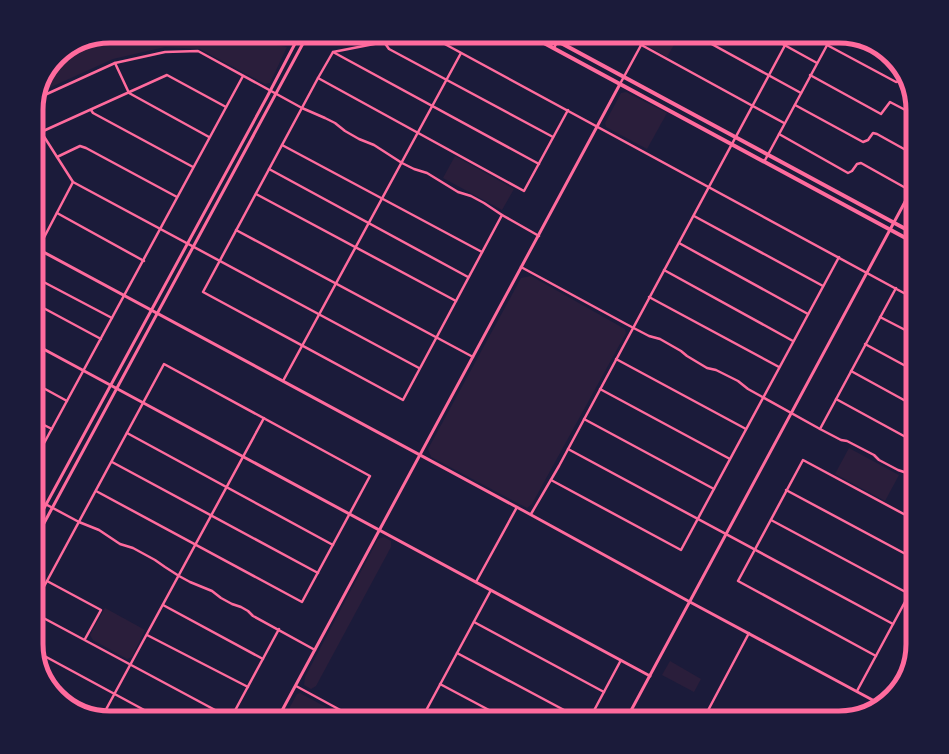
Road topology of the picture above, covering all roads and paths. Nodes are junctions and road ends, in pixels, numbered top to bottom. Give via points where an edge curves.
1 (295, 43) edge
2 (303, 43) edge
3 (379, 43) edge
4 (385, 43) edge
5 (442, 43) edge
6 (544, 43) edge
7 (556, 43) edge
8 (561, 43) edge
9 (637, 43) edge
10 (710, 43) edge
11 (781, 43) edge
12 (641, 45) junction
13 (785, 45) junction
14 (827, 45) joint
15 (554, 48) junction
16 (333, 52) junction
17 (461, 54) junction
18 (115, 63) junction
19 (817, 63) junction
20 (769, 75) junction
21 (810, 75) junction
22 (243, 76) junction
23 (624, 77) junction
24 (318, 78) junction
25 (447, 80) junction
26 (899, 81) edge
27 (620, 84) junction
28 (270, 90) junction
29 (129, 93) junction
30 (276, 93) junction
31 (801, 93) junction
32 (45, 95) edge
33 (753, 105) junction
34 (795, 105) junction
35 (432, 106) junction
36 (226, 107) junction
37 (302, 108) junction
38 (91, 110) junction
39 (568, 110) junction
40 (906, 110) edge
41 (784, 123) junction
42 (598, 127) junction
43 (43, 131) edge
44 (418, 133) junction
45 (778, 134) junction
46 (43, 135) edge
47 (553, 137) junction
48 (209, 138) junction
49 (735, 138) junction
50 (282, 145) junction
51 (732, 145) junction
52 (906, 150) edge
53 (768, 155) junction
54 (56, 157) junction
55 (764, 162) junction
56 (402, 163) junction
57 (539, 164) junction
58 (194, 167) junction
59 (269, 169) junction
60 (73, 182) junction
61 (906, 186) edge
62 (709, 188) junction
63 (256, 194) junction
64 (177, 197) junction
65 (382, 199) junction
66 (905, 202) edge
67 (57, 213) junction
68 (502, 215) junction
69 (694, 216) junction
70 (368, 223) junction
71 (894, 223) junction
72 (160, 229) junction
73 (906, 229) edge
74 (236, 230) junction
75 (890, 230) junction
76 (539, 236) junction
77 (43, 238) edge
78 (906, 238) edge
79 (188, 243) junction
80 (679, 243) junction
81 (193, 247) junction
82 (356, 248) junction
83 (43, 251) edge
84 (482, 252) junction
85 (839, 257) junction
86 (144, 261) junction
87 (219, 261) junction
88 (521, 267) junction
89 (664, 270) junction
90 (867, 273) junction
91 (468, 277) junction
92 (43, 282) edge
93 (336, 283) junction
94 (824, 286) junction
95 (896, 288) junction
96 (906, 294) edge
97 (125, 296) junction
98 (649, 297) junction
99 (456, 301) junction
100 (43, 308) edge
101 (151, 310) junction
102 (157, 313) junction
103 (320, 314) junction
104 (808, 314) junction
105 (880, 316) junction
106 (112, 318) junction
107 (633, 327) junction
108 (906, 330) edge
109 (436, 337) junction
110 (101, 339) junction
111 (793, 341) junction
112 (865, 344) junction
113 (302, 346) junction
114 (43, 348) edge
115 (473, 357) junction
116 (616, 359) junction
117 (906, 366) edge
118 (419, 368) junction
119 (779, 368) junction
120 (84, 370) junction
121 (851, 371) junction
122 (283, 381) junction
123 (111, 385) junction
124 (43, 388) edge
125 (117, 388) junction
126 (600, 389) junction
127 (763, 398) junction
128 (836, 399) junction
129 (67, 400) junction
130 (906, 401) edge
131 (144, 402) junction
132 (792, 413) junction
133 (264, 418) junction
134 (584, 419) junction
135 (43, 424) edge
136 (52, 429) junction
137 (746, 429) junction
138 (820, 429) junction
139 (127, 433) junction
140 (906, 437) edge
141 (43, 445) edge
142 (568, 449) junction
143 (420, 455) junction
144 (243, 456) junction
145 (730, 459) junction
146 (112, 462) junction
147 (906, 473) edge
148 (551, 480) junction
149 (227, 487) junction
150 (714, 489) junction
151 (786, 490) junction
152 (96, 491) junction
153 (43, 502) edge
154 (46, 504) junction
155 (517, 507) junction
156 (52, 508) junction
157 (43, 509) edge
158 (350, 514) junction
159 (531, 514) junction
160 (906, 514) edge
161 (211, 516) junction
162 (698, 519) junction
163 (771, 520) junction
164 (79, 522) junction
165 (43, 525) edge
166 (379, 530) junction
167 (726, 535) junction
168 (196, 544) junction
169 (333, 545) junction
170 (754, 549) junction
171 (906, 554) edge
172 (318, 573) junction
173 (179, 576) junction
174 (47, 581) junction
175 (476, 582) junction
176 (43, 588) edge
177 (491, 590) junction
178 (906, 592) edge
179 (906, 600) edge
180 (690, 602) junction
181 (163, 605) junction
182 (43, 618) edge
183 (474, 622) junction
184 (893, 624) junction
185 (279, 629) junction
186 (749, 633) junction
187 (147, 635) junction
188 (85, 639) junction
189 (316, 650) junction
190 (457, 653) junction
191 (44, 656) edge
192 (876, 656) junction
193 (263, 659) junction
194 (621, 660) junction
195 (130, 664) junction
196 (650, 676) junction
197 (440, 684) junction
198 (296, 686) junction
199 (248, 687) junction
200 (857, 691) junction
201 (604, 692) junction
202 (114, 694) junction
203 (874, 701) edge
204 (106, 711) edge
205 (145, 711) edge
206 (218, 711) edge
207 (235, 711) edge
208 (282, 711) edge
209 (342, 711) edge
210 (426, 711) edge
211 (491, 711) edge
212 (566, 711) edge
213 (594, 711) edge
214 (631, 711) edge
215 (708, 711) edge

1 - 28 street
2 - 30 street
3 - 16 street
4 - 25 street via 389,49
5 - 17 street
6 - 15 main road
7 - 15 street
8 - 23 main road
9 - 12 street
10 - 20 street
11 - 13 street
12 - 23 street
12 - 33 street
13 - 19 street
13 - 20 street
14 - 19 street
14 - 26 street via 896,82
15 - 27 main road
16 - 24 street
16 - 35 street
17 - 25 street
17 - 39 street
18 - 22 street via 165,52 198,52
18 - 29 street
18 - 32 street
19 - 21 street
20 - 31 street
20 - 33 street
21 - 31 street
21 - 40 street via 882,114 890,102
22 - 28 street
22 - 36 street
23 - 27 street
23 - 49 main road
24 - 37 street
24 - 44 street
25 - 35 street
25 - 47 street
27 - 42 street
27 - 51 main road
28 - 30 street
28 - 79 street
29 - 36 street via 167,75
29 - 38 street
29 - 48 street
30 - 37 street
30 - 81 street
31 - 34 street
33 - 41 street
33 - 49 street
34 - 41 street
34 - 52 street via 863,142 873,133
35 - 44 street
35 - 57 street
36 - 48 street
37 - 50 street
37 - 56 street via 325,118
38 - 43 street
38 - 58 street
39 - 42 street
39 - 47 street
41 - 45 street
42 - 62 street
42 - 76 street
44 - 56 street
44 - 57 street via 524,191
45 - 53 street
45 - 61 street via 848,173 861,163
46 - 54 street
47 - 57 street
48 - 58 street
49 - 51 street
49 - 53 main road
50 - 59 street
50 - 65 street
51 - 55 main road
51 - 62 street
53 - 55 street
53 - 71 main road
54 - 60 street
54 - 64 street via 80,146
55 - 75 main road
56 - 65 street
56 - 68 street via 427,173
58 - 64 street
59 - 63 street
59 - 70 street
60 - 67 street
60 - 72 street
62 - 69 street
62 - 85 street
63 - 74 street
63 - 82 street
64 - 72 street
65 - 70 street
65 - 84 street
66 - 71 street
67 - 77 street
67 - 86 street
68 - 76 street
68 - 84 street
69 - 80 street
69 - 94 street
70 - 82 street
70 - 91 street
71 - 73 main road
71 - 75 street
72 - 79 street
72 - 86 street
74 - 87 street
74 - 93 street
75 - 78 main road
75 - 90 street
76 - 88 street
79 - 81 street
79 - 101 street
80 - 89 street
80 - 104 street
81 - 87 street
81 - 102 street
82 - 93 street
82 - 99 street
83 - 97 street
84 - 91 street
85 - 90 street
85 - 94 street
86 - 97 street
87 - 103 street
87 - 113 street via 203,292
88 - 107 street
88 - 115 street
89 - 98 street
89 - 111 street
90 - 95 street
90 - 132 street
91 - 99 street
92 - 106 street
93 - 103 street
93 - 109 street
94 - 104 street
95 - 96 street
95 - 105 street
97 - 101 street
97 - 106 street
98 - 107 street
98 - 119 street
99 - 109 street
100 - 110 street
101 - 102 street
101 - 123 street
102 - 122 street
102 - 125 street
103 - 113 street
103 - 118 street
104 - 111 street
105 - 108 street
105 - 112 street
106 - 110 street
107 - 116 street
107 - 127 street via 681,351 707,368 738,381
109 - 115 street
109 - 118 street
110 - 120 street
111 - 119 street
112 - 117 street
112 - 121 street
113 - 118 street via 403,400
113 - 122 street
114 - 120 street
115 - 143 street
116 - 126 street
116 - 137 street
119 - 127 street
120 - 123 street
120 - 129 street
121 - 128 street
121 - 130 street
122 - 143 street
123 - 125 street
123 - 154 street
124 - 129 street
125 - 131 street
125 - 156 street
126 - 134 street
126 - 145 street
127 - 132 street
127 - 137 street
128 - 138 street
128 - 140 street
129 - 136 street
131 - 133 street via 164,364
131 - 139 street
131 - 144 street
132 - 138 street
132 - 167 street
133 - 144 street
133 - 158 street via 370,476
134 - 142 street
134 - 150 street
135 - 136 street
136 - 141 street
137 - 145 street
138 - 147 street
139 - 146 street
139 - 149 street
142 - 148 street
142 - 162 street
143 - 155 street
143 - 166 street
144 - 149 street
144 - 158 street
145 - 150 street
146 - 152 street
146 - 161 street
148 - 159 street
148 - 162 street via 681,550
149 - 161 street
149 - 169 street
150 - 162 street
151 - 160 street via 803,460
151 - 163 street
151 - 171 street
152 - 164 street
152 - 168 street
153 - 154 street
154 - 156 street
154 - 157 street
155 - 159 street
155 - 175 street
156 - 164 street
156 - 165 street
158 - 166 street
158 - 169 street
159 - 180 street
161 - 168 street
161 - 172 street
162 - 167 street
163 - 170 street
163 - 178 street
164 - 173 street via 99,530 120,544 133,548
164 - 174 street
166 - 175 street
166 - 189 street
167 - 170 street
167 - 180 street
168 - 172 street via 302,602
168 - 173 street
169 - 172 street
170 - 184 street
170 - 192 street via 738,581
173 - 181 street
173 - 185 street via 212,591 232,604 241,606 253,616
174 - 176 street
174 - 188 street via 101,610
175 - 177 street
177 - 183 street
177 - 194 street
179 - 184 street
180 - 186 street
180 - 196 street
181 - 187 street
181 - 193 street
182 - 188 street
183 - 190 street
183 - 201 street
184 - 192 street
185 - 189 street
185 - 193 street
186 - 200 street
186 - 215 street
187 - 195 street
187 - 199 street
188 - 195 street
189 - 198 street
190 - 197 street
190 - 212 street
191 - 202 street
192 - 200 street
193 - 199 street
194 - 196 street
194 - 201 street
195 - 202 street
195 - 206 street
196 - 214 street
197 - 210 street
197 - 211 street
198 - 208 street
198 - 209 street
199 - 207 street
200 - 203 street
201 - 213 street
202 - 204 street
202 - 205 street

